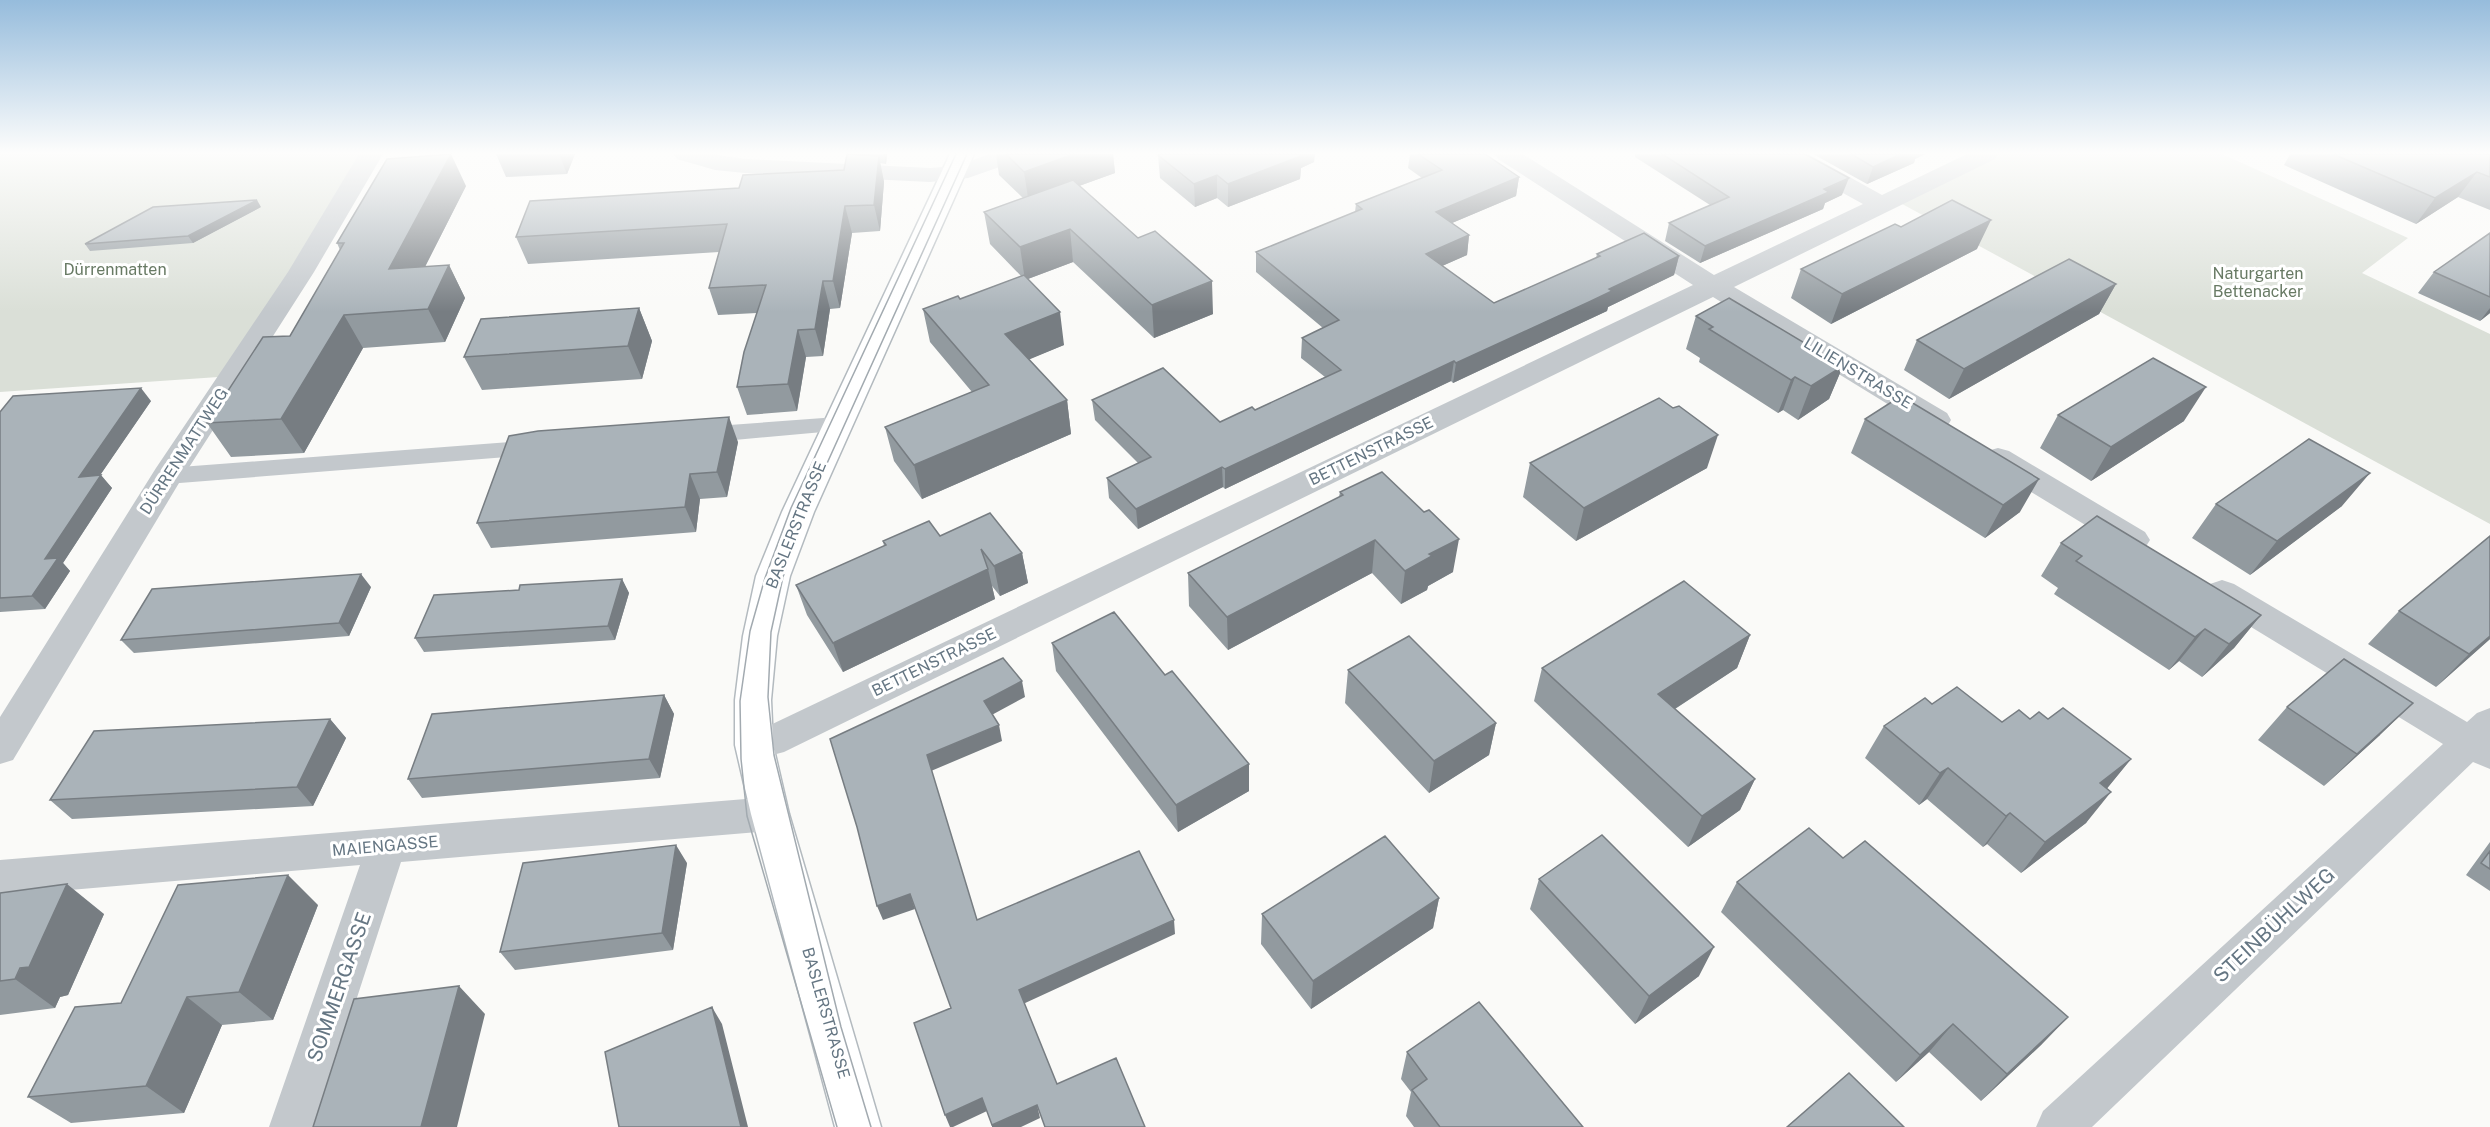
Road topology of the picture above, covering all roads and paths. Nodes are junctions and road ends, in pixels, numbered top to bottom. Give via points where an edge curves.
1 (340, 207) edge
2 (938, 207) edge
3 (1589, 207) edge
4 (1876, 207) edge
5 (1713, 285) junction
6 (837, 425) junction
7 (677, 437) edge
8 (559, 446) edge
9 (167, 476) junction
10 (2155, 553) edge
11 (2196, 577) edge
12 (2483, 740) edge
13 (754, 745) junction
14 (0, 749) edge
15 (770, 814) junction
16 (386, 846) junction
17 (0, 878) edge
18 (292, 1127) edge
19 (858, 1127) edge
20 (2059, 1127) edge

1 - 9 street, DÜRRENMATTWEG
2 - 6 main road, BASLERSTRASSE
3 - 5 street, LILIENSTRASSE
4 - 5 street, BETTENSTRASSE
5 - 10 street, LILIENSTRASSE
5 - 13 street, BETTENSTRASSE via 771,741
6 - 7 street
6 - 13 main road, BASLERSTRASSE via 773,576 758,647
8 - 9 street
9 - 14 street, DÜRRENMATTWEG
11 - 12 street
12 - 20 street, STEINBÜHLWEG
13 - 15 main road, BASLERSTRASSE
15 - 16 street, MAIENGASSE
15 - 19 main road, BASLERSTRASSE
16 - 17 street, MAIENGASSE
16 - 18 street, SOMMERGASSE

